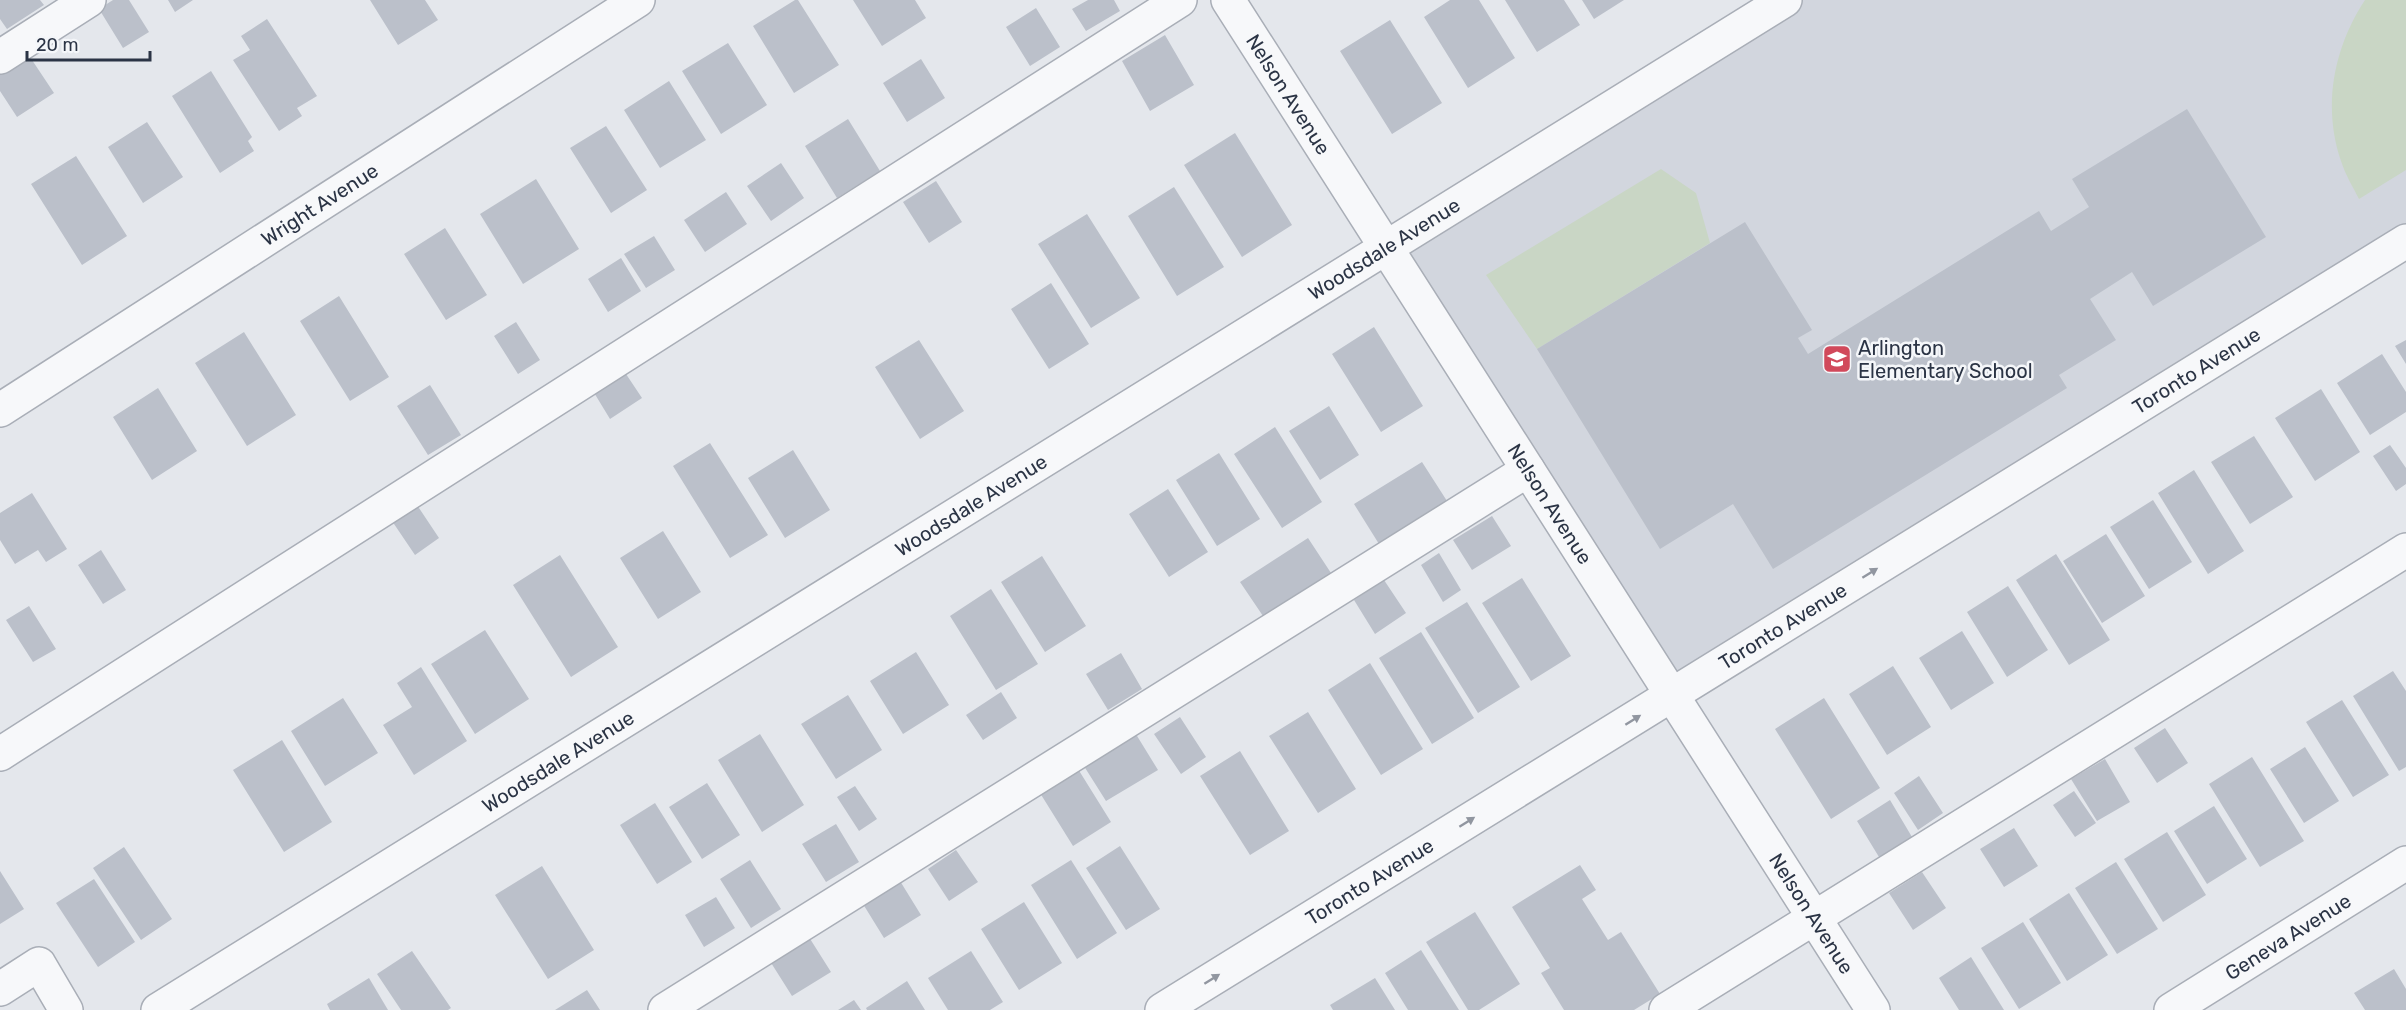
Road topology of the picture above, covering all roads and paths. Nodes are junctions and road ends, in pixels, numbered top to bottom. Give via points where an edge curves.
1 (89, 0) edge
2 (638, 0) edge
3 (1180, 0) edge
4 (1229, 0) edge
5 (1785, 0) edge
6 (0, 57) edge
7 (2406, 241) edge
8 (1386, 248) junction
9 (0, 410) edge
10 (1528, 470) junction
11 (2406, 550) edge
12 (1672, 695) junction
13 (0, 754) edge
14 (2406, 863) edge
15 (1814, 918) junction
16 (0, 989) edge
17 (161, 1009) edge
18 (66, 1010) edge
19 (665, 1010) edge
20 (1162, 1010) edge
21 (1666, 1010) edge
22 (1873, 1010) edge
23 (2171, 1010) edge

1 - 6 street
2 - 9 street, Wright Avenue
3 - 13 street
4 - 8 street, Nelson Avenue
5 - 8 street, Woodsdale Avenue
12 -> 7 street, Toronto Avenue
8 - 10 street, Nelson Avenue
8 - 17 street, Woodsdale Avenue
10 - 12 street, Nelson Avenue
10 - 19 street
11 - 15 street
12 - 15 street, Nelson Avenue
20 -> 12 street, Toronto Avenue
14 - 23 street, Geneva Avenue
15 - 21 street
15 - 22 street, Nelson Avenue
16 - 18 street via 39,964

